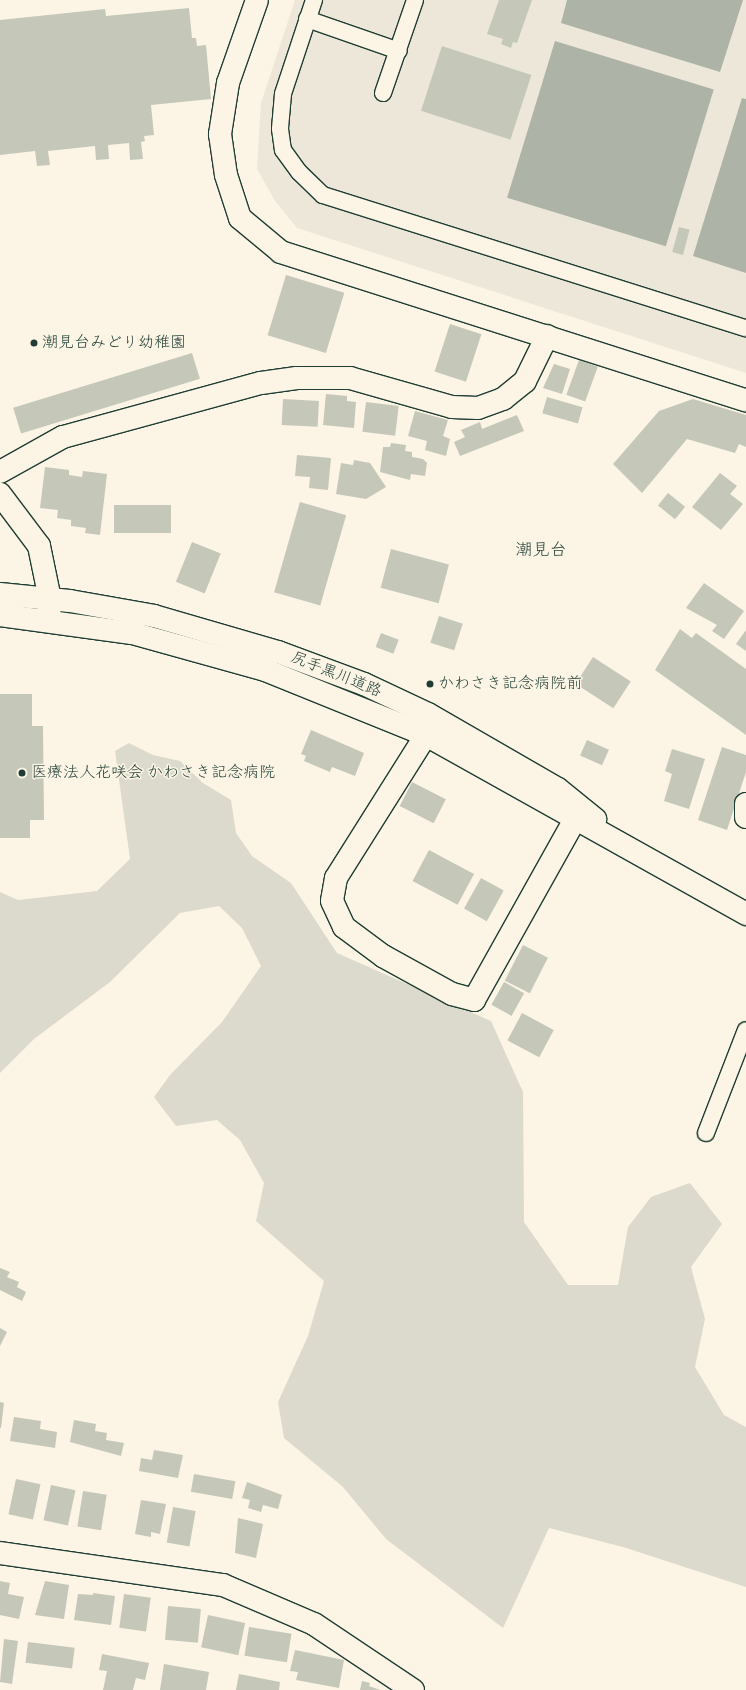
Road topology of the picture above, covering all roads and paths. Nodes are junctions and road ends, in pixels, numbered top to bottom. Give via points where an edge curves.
1 (257, 0) edge
2 (314, 0) edge
3 (415, 0) edge
4 (307, 19) junction
5 (399, 51) junction
6 (383, 94) dead end
7 (746, 328) edge
8 (546, 336) junction
9 (746, 400) edge
10 (0, 472) edge
11 (0, 494) edge
12 (0, 594) edge
13 (50, 599) junction
14 (0, 615) edge
15 (49, 621) junction
16 (426, 735) junction
17 (746, 804) edge
18 (746, 817) edge
19 (575, 819) junction
20 (634, 850) junction
21 (746, 914) edge
22 (746, 1030) edge
23 (706, 1133) dead end
24 (0, 1552) edge
25 (413, 1690) edge

1 - 8 street via 228,83 220,134 226,175 240,218 281,252
2 - 4 lane
3 - 5 lane
4 - 5 lane
4 - 7 lane via 283,94 280,129 283,150 299,172 323,195
5 - 6 lane
8 - 9 street
8 - 10 street via 525,381 503,399 478,408 452,407 350,378 282,380 63,437
11 - 13 street via 39,546
12 - 13 street, 尻手黒川道路
13 - 15 street
13 - 20 street, 尻手黒川道路 via 154,616 278,652 364,684 428,714 558,789
14 - 15 street, 尻手黒川道路
15 - 16 street, 尻手黒川道路 via 132,633 265,670
16 - 19 street, 尻手黒川道路
16 - 19 street via 336,878 332,901 344,927 384,956 452,994 474,1000
17 - 18 street
19 - 20 street, 尻手黒川道路
20 - 21 street, 尻手黒川道路
22 - 23 lane
24 - 25 street via 223,1586 314,1624

